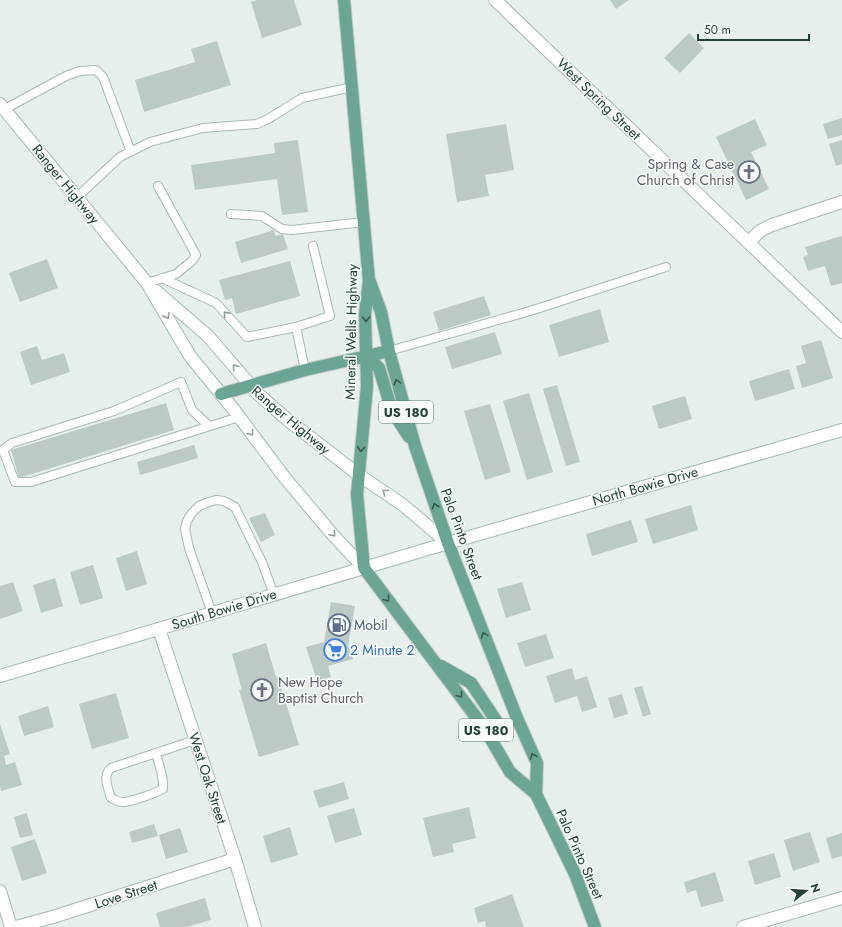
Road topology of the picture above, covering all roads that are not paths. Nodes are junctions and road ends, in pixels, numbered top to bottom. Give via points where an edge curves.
1 (344, 0) edge
2 (495, 0) edge
3 (352, 87) junction
4 (2, 106) edge
5 (131, 152) junction
6 (158, 186) dead end
7 (77, 197) junction
8 (842, 202) edge
9 (231, 214) dead end
10 (364, 222) junction
11 (749, 242) junction
12 (312, 246) dead end
13 (666, 267) dead end
14 (162, 278) junction
15 (369, 281) junction
16 (147, 283) junction
17 (296, 327) junction
18 (842, 332) edge
19 (389, 351) junction
20 (367, 356) junction
21 (305, 370) junction
22 (251, 386) junction
23 (221, 394) junction
24 (239, 417) junction
25 (209, 426) junction
26 (842, 430) edge
27 (415, 446) junction
28 (359, 475) junction
29 (448, 542) junction
30 (364, 568) junction
31 (274, 595) junction
32 (212, 613) junction
33 (159, 629) junction
34 (437, 664) junction
35 (0, 676) edge
36 (517, 718) junction
37 (499, 725) junction
38 (485, 729) junction
39 (195, 740) junction
40 (156, 753) junction
41 (536, 794) junction
42 (235, 859) junction
43 (0, 891) edge
44 (842, 898) edge
45 (11, 927) edge
46 (16, 927) edge
47 (255, 927) edge
48 (596, 927) edge
49 (743, 927) edge

1 - 3 main road, Mineral Wells Highway / US 180
2 - 11 street, West Spring Street
3 - 5 lane via 302,98 257,124 203,128 150,142
3 - 10 main road, Mineral Wells Highway / US 180
4 - 5 lane via 66,76 80,71 96,70 103,77
4 - 7 street, Ranger Highway
5 - 7 lane via 120,157
6 - 14 lane via 196,255 176,274
7 - 16 street, Ranger Highway
8 - 11 street via 772,225
9 - 10 lane via 262,216 282,229 292,230
10 - 15 main road, Mineral Wells Highway / US 180
11 - 18 street, West Spring Street
12 - 17 lane via 330,316
13 - 19 lane via 530,311
14 - 16 lane
17 -> 14 lane via 247,337 216,303
15 - 19 main road, Palo Pinto Street / US 180 via 381,312
15 -> 20 main road, Mineral Wells Highway / US 180 via 365,314
22 -> 16 street, Ranger Highway via 208,336
16 -> 23 street, Ranger Highway via 190,356
17 - 21 lane
19 - 20 main road
27 -> 19 main road, Palo Pinto Street / US 180
20 - 21 main road
20 - 27 main road via 379,368 392,411
20 -> 28 main road, Mineral Wells Highway / US 180 via 367,386
21 - 22 main road
22 - 23 main road
22 - 28 street, Ranger Highway via 289,421
23 - 24 street, Ranger Highway
24 - 25 lane
24 -> 30 street, Ranger Highway via 285,478
25 - 25 lane via 31,482 15,482 3,450 12,443 114,411 181,382 192,410
26 - 29 street, North Bowie Drive
29 -> 27 main road, Palo Pinto Street / US 180
29 -> 28 street, Ranger Highway via 403,505
28 - 30 main road, Mineral Wells Highway / US 180 via 357,494
29 - 30 street, South Bowie Drive
36 -> 29 main road, Palo Pinto Street / US 180
30 - 31 street, South Bowie Drive
30 -> 34 main road, Palo Pinto Street / US 180
31 - 32 street, South Bowie Drive
31 - 32 lane via 262,562 235,507 224,501 209,502 199,506 192,513 185,529 189,548
32 - 33 street, South Bowie Drive
33 - 35 street, South Bowie Drive
33 - 39 street, West Oak Street
34 - 37 main road via 471,683
34 -> 38 main road, Palo Pinto Street / US 180
36 - 37 main road
41 -> 36 main road, Palo Pinto Street / US 180 via 536,763
37 - 38 main road
38 - 41 main road, Palo Pinto Street / US 180 via 510,772
39 - 40 lane
39 - 42 street, West Oak Street
40 - 40 lane via 111,768 107,772 106,780 111,798 124,802 163,789
41 - 48 main road, Palo Pinto Street / US 180 via 575,874
42 - 46 street, Love Street
42 - 47 street, West Oak Street
43 - 45 street
44 - 49 street

